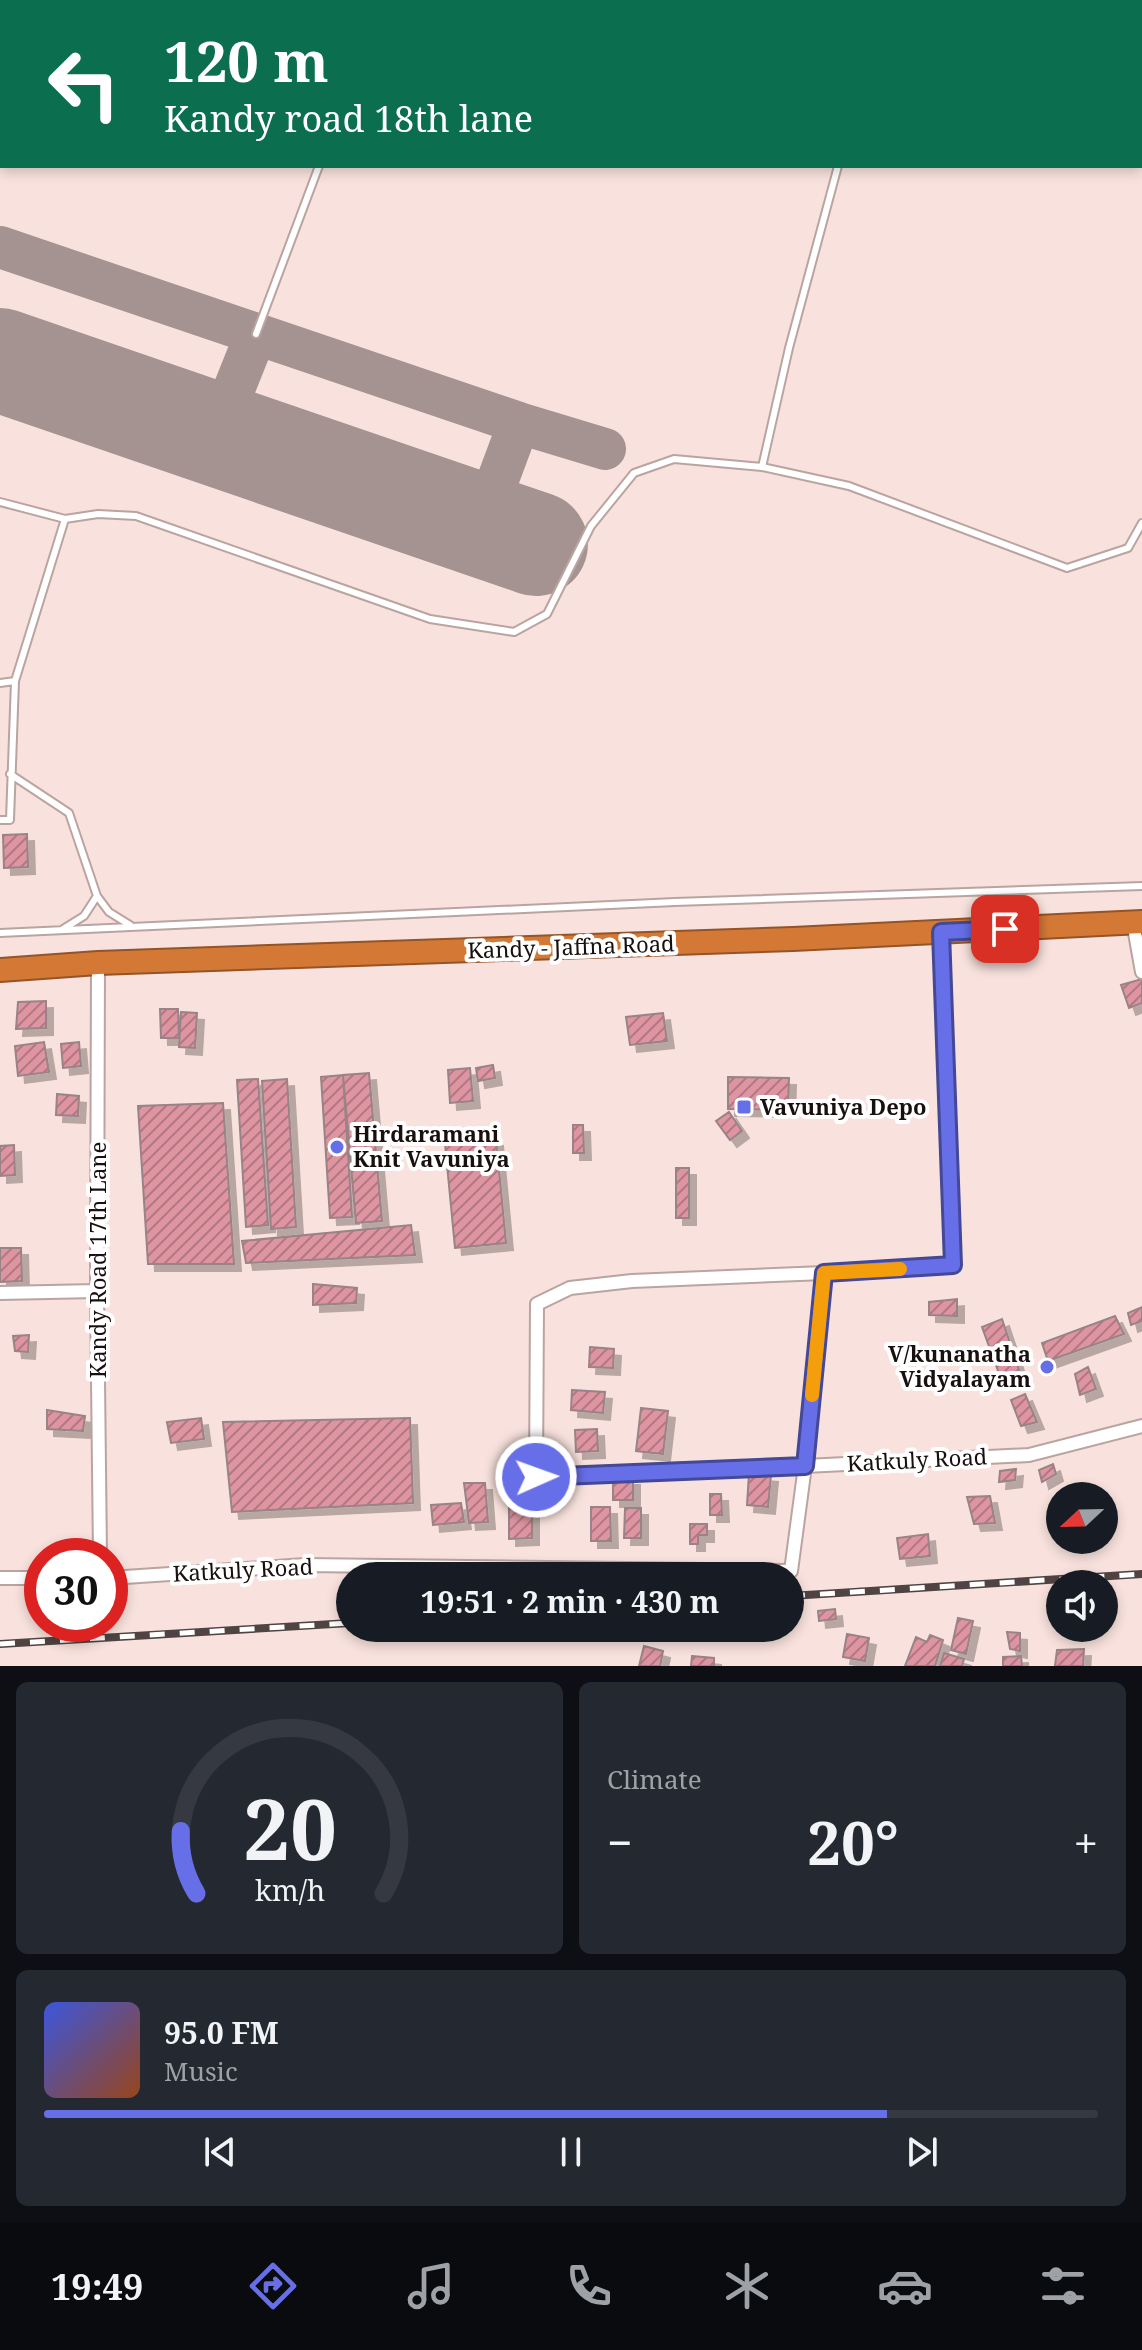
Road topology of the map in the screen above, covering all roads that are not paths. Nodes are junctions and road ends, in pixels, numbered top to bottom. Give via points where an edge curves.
1 (318, 168) edge
2 (837, 168) edge
3 (256, 334) dead end
4 (762, 467) junction
5 (0, 502) edge
6 (65, 519) junction
7 (1142, 523) edge
8 (15, 681) junction
9 (0, 683) edge
10 (10, 774) junction
11 (0, 820) edge
12 (1142, 886) edge
13 (97, 896) junction
14 (1137, 922) edge
15 (130, 925) junction
16 (62, 929) junction
17 (941, 932) junction
18 (0, 933) edge
19 (98, 963) junction
20 (0, 970) edge
21 (1142, 972) edge
22 (824, 1273) junction
23 (97, 1291) junction
24 (0, 1293) edge
25 (1142, 1426) edge
26 (805, 1466) junction
27 (100, 1538) edge
28 (128, 1577) edge
29 (0, 1578) edge
30 (24, 1578) edge

1 - 3 lane
2 - 4 lane
4 - 6 lane via 674,459 634,473 591,526 547,614 514,632 430,619 136,516
4 - 7 lane via 849,486 1067,568 1128,548
5 - 6 lane
6 - 8 lane
8 - 9 lane
8 - 10 lane
10 - 11 lane via 10,820
10 - 13 lane via 69,813
12 - 15 lane
13 - 15 lane via 109,912
13 - 16 lane via 84,916
14 - 17 highway, Kandy - Jaffna Road
14 - 21 street
15 - 16 lane
16 - 18 lane
17 - 19 highway, Kandy - Jaffna Road
17 - 22 street via 953,1265
19 - 20 highway, Kandy - Jaffna Road
19 - 23 street, Kandy Road 17th Lane
22 - 26 street
22 - 26 street via 632,1281 570,1288 537,1304 536,1477
23 - 24 street
23 - 27 street, Kandy Road 17th Lane
25 - 26 street, Katkuly Road via 1029,1455
26 - 28 street, Katkuly Road via 791,1571 305,1565
29 - 30 street

